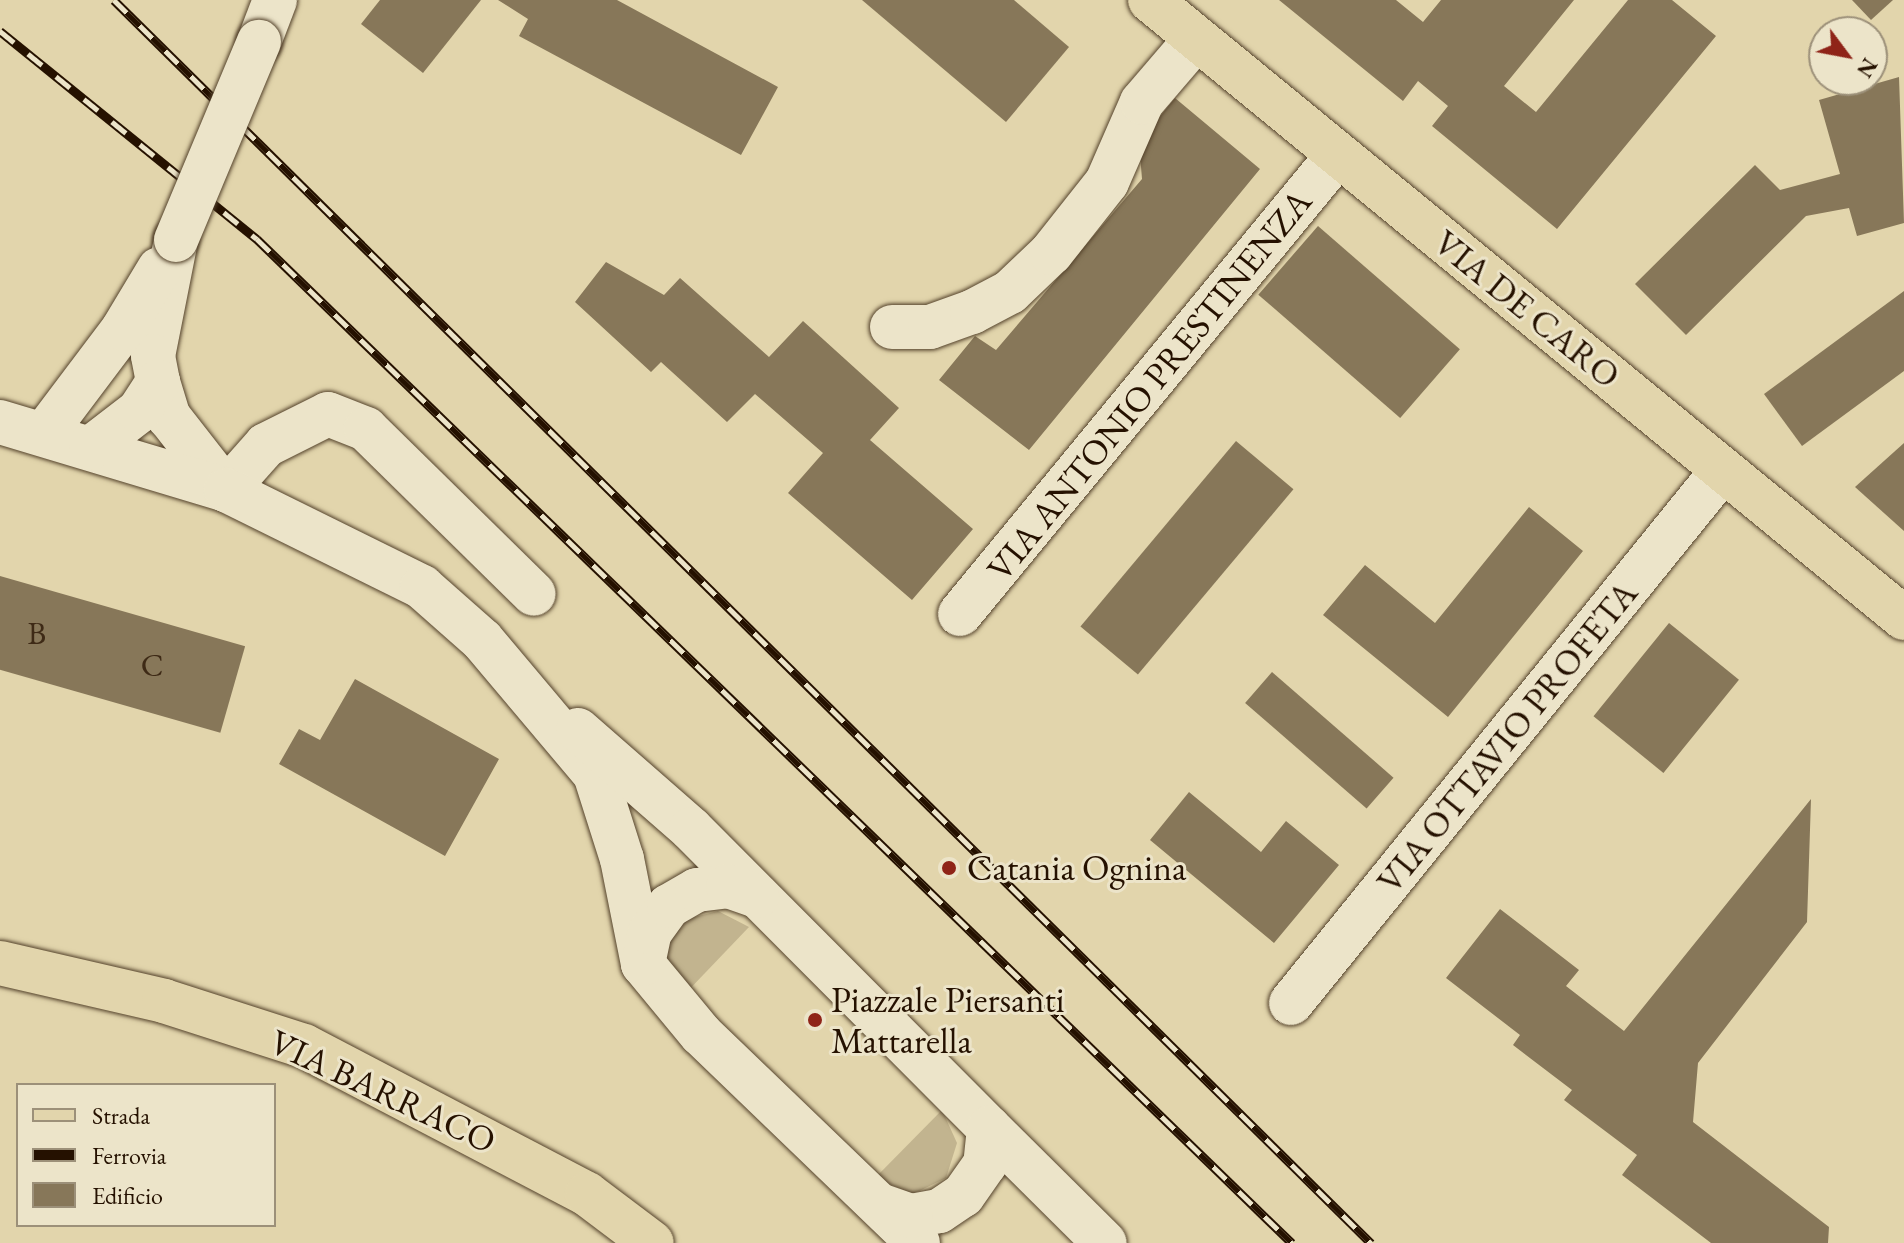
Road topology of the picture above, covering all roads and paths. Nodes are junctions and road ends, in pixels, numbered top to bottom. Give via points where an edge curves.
1 (275, 0) edge
2 (1150, 0) edge
3 (1196, 39) junction
4 (1338, 155) junction
5 (176, 240) junction
6 (892, 327) dead end
7 (158, 382) junction
8 (0, 422) edge
9 (44, 434) junction
10 (91, 448) junction
11 (1723, 470) junction
12 (226, 490) junction
13 (534, 594) dead end
14 (960, 614) dead end
15 (1904, 618) edge
16 (532, 693) junction
17 (757, 896) junction
18 (0, 963) edge
19 (643, 964) junction
20 (1291, 1003) dead end
21 (989, 1128) junction
22 (882, 1206) junction
23 (652, 1243) edge
24 (918, 1243) edge
25 (1105, 1243) edge

1 - 5 street, bridge
2 - 3 main road, VIA DE CARO
3 - 4 main road, VIA DE CARO
3 - 6 street via 1142,102 1107,182 1051,253 1010,292 930,327
4 - 11 main road, VIA DE CARO
4 - 14 street, VIA ANTONIO PRESTINENZA
5 - 7 street via 153,356
5 - 9 street via 123,329
7 - 10 street via 139,411
7 - 12 street via 169,417
8 - 9 street
9 - 10 street
10 - 12 street
11 - 15 main road, VIA DE CARO
11 - 20 street, VIA OTTAVIO PROFETA
12 - 13 street via 266,445 328,414 366,429
12 - 16 street via 422,587
16 - 17 street via 632,773
16 - 19 street via 595,774 622,859
17 - 19 street via 728,886 697,890 669,906 650,932
17 - 21 street
18 - 23 main road, VIA BARRACO via 164,1001 304,1046 587,1194
19 - 22 street via 701,1034
21 - 22 street via 985,1164 963,1195 939,1211 911,1216
21 - 25 street
22 - 24 street

